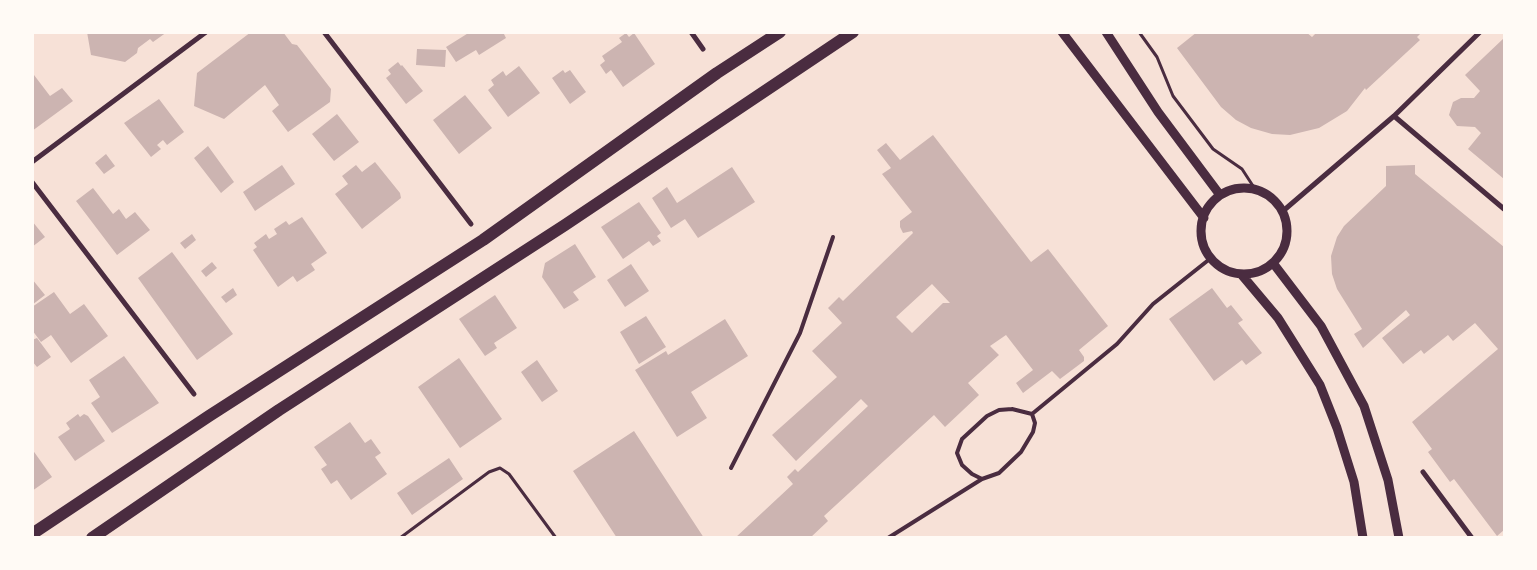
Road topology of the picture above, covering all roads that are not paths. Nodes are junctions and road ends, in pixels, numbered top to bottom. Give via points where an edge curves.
1 (206, 32) edge
2 (324, 32) edge
3 (691, 32) edge
4 (780, 32) edge
5 (853, 32) edge
6 (1062, 32) edge
7 (1106, 32) edge
8 (1480, 32) edge
9 (703, 49) dead end
10 (1394, 116) junction
11 (32, 162) edge
12 (32, 182) edge
13 (1220, 195) junction
14 (1504, 209) edge
15 (1282, 211) junction
16 (1204, 218) junction
17 (471, 224) dead end
18 (833, 237) dead end
19 (1211, 258) junction
20 (1273, 263) junction
21 (1241, 274) junction
22 (194, 394) dead end
23 (1032, 414) junction
24 (731, 468) dead end
25 (1423, 472) dead end
26 (982, 479) junction
27 (32, 534) edge
28 (92, 538) edge
29 (888, 538) edge
30 (1363, 538) edge
31 (1399, 538) edge
32 (1472, 538) edge

1 - 11 street
2 - 17 street
3 - 9 street
4 - 27 main road via 701,84 483,240
5 - 28 main road via 565,225 279,410
6 - 16 street
7 - 13 street via 1158,112
8 - 10 street
10 - 14 street
10 - 15 street
12 - 22 street
13 - 15 street via 1231,190 1255,189 1275,201
13 - 16 street via 1207,209
15 - 20 street via 1286,221 1285,244
16 - 19 street via 1202,239
18 - 24 lane via 800,333
19 - 21 street via 1229,271
19 - 23 lane via 1153,304 1117,344
20 - 21 street via 1263,270
20 - 31 street via 1321,326 1364,406 1388,480
21 - 30 street via 1278,318 1320,385 1354,482
23 - 26 lane via 1033,432 1021,452 999,473
23 - 26 lane via 1012,409 999,410 987,416 962,439 957,453 962,466
25 - 32 street
26 - 29 lane

